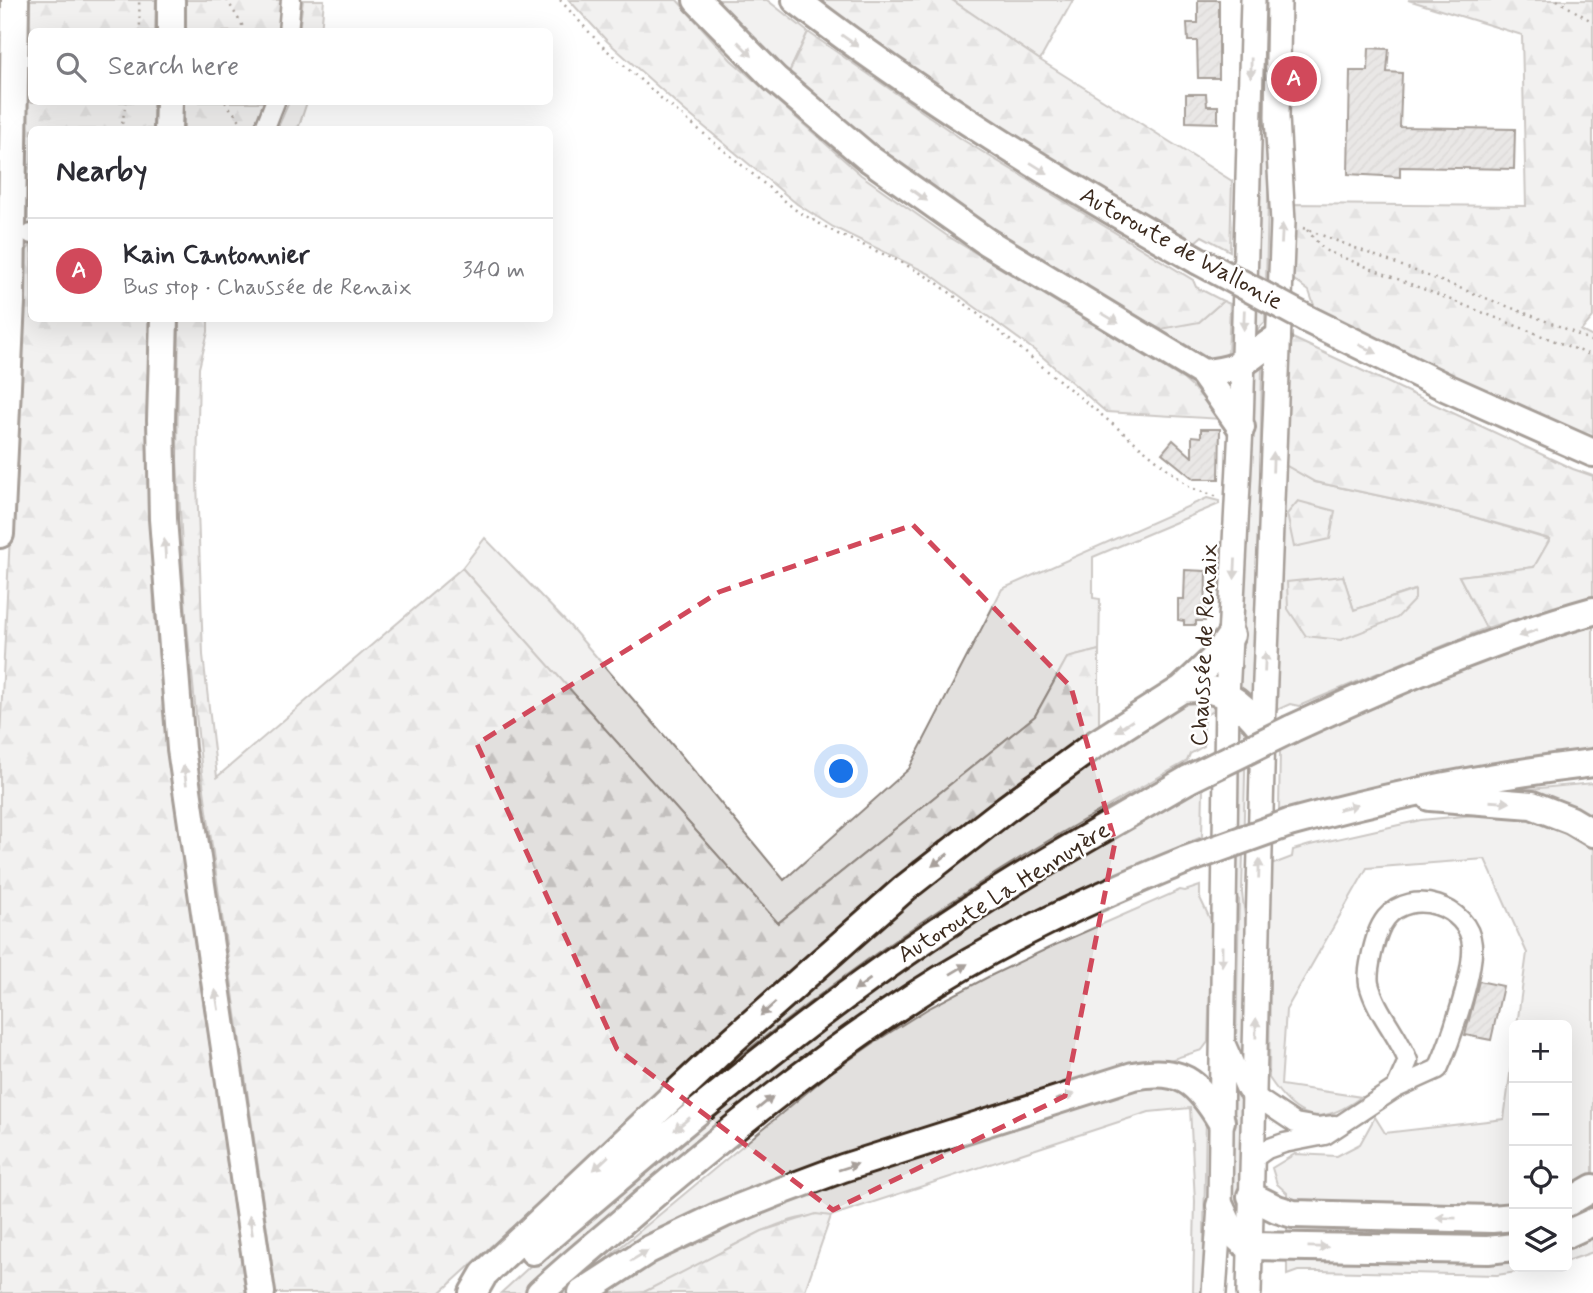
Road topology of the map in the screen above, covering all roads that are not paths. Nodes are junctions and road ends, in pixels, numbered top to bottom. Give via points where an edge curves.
1 (15, 0) edge
2 (171, 0) edge
3 (292, 0) edge
4 (697, 0) edge
5 (796, 0) edge
6 (1253, 0) edge
7 (1279, 0) edge
8 (171, 28) edge
9 (288, 28) edge
10 (169, 105) edge
11 (274, 105) edge
12 (168, 126) edge
13 (266, 126) edge
14 (164, 322) edge
15 (1277, 338) junction
16 (1243, 365) junction
17 (1203, 373) junction
18 (1241, 426) junction
19 (1593, 453) edge
20 (0, 534) edge
21 (1593, 611) edge
22 (1231, 635) junction
23 (1182, 690) junction
24 (1227, 696) junction
25 (1263, 730) junction
26 (1593, 763) edge
27 (1408, 793) junction
28 (1593, 833) edge
29 (1222, 1036) junction
30 (1396, 1088) junction
31 (1255, 1096) junction
32 (1221, 1121) junction
33 (1345, 1123) junction
34 (1253, 1159) junction
35 (1593, 1188) edge
36 (1251, 1196) junction
37 (1572, 1200) edge
38 (1220, 1206) junction
39 (1509, 1217) edge
40 (1593, 1222) edge
41 (1572, 1232) edge
42 (1250, 1245) junction
43 (1509, 1248) edge
44 (261, 1293) edge
45 (473, 1293) edge
46 (486, 1293) edge
47 (540, 1293) edge
48 (582, 1293) edge
49 (1214, 1293) edge
50 (1249, 1293) edge

1 - 20 highway via 11,302
2 - 8 highway
3 - 9 street
4 -> 17 highway via 775,79 867,157 987,242
5 -> 19 highway, Autoroute de Wallonie, bridge via 1008,148 1199,261 1447,388
6 -> 16 main road, Chaussée de Renaix
15 -> 7 main road via 1283,222 1277,117
10 - 12 highway
11 - 13 street
44 -> 14 highway via 181,749 163,519
15 - 16 highway
25 -> 15 main road
16 - 17 highway
16 - 18 main road, Chaussée de Renaix
17 - 18 highway
18 -> 22 main road, Chaussée de Renaix
21 -> 46 highway, Autoroute La Hennuyère, bridge via 1377,690 1189,779 1099,831 926,938 750,1068
22 - 23 highway
22 - 24 main road, Chaussée de Renaix
23 - 24 highway via 1201,687
23 -> 45 highway via 1059,770 905,888 633,1134 484,1274
24 - 25 highway
24 -> 29 main road, Chaussée de Renaix
31 -> 25 main road
26 - 27 highway, Autoroute La Hennuyère
27 -> 28 highway via 1532,805
47 -> 27 highway, Autoroute La Hennuyère, bridge via 775,1095 904,1003 974,961 1068,911 1186,860 1289,823
29 - 31 street via 1246,1090
29 - 32 main road, Chaussée de Renaix
30 - 30 street via 1438,1069 1468,972 1472,945 1467,930 1459,918 1430,902 1397,908 1386,917 1374,942 1369,969 1368,983 1408,1060
30 - 33 street
31 - 33 street via 1295,1123 1318,1127
31 - 34 main road
32 - 38 main road, Chaussée de Renaix
48 -> 32 highway via 649,1250 776,1193 1133,1076 1172,1074 1192,1083 1205,1094
33 - 34 street via 1325,1135 1267,1149
34 - 36 main road
35 - 37 highway
39 -> 36 highway via 1293,1214
36 - 42 main road
38 - 42 highway via 1231,1230
38 - 49 main road, Chaussée de Renaix
40 - 41 highway
42 -> 43 highway
42 - 50 main road

